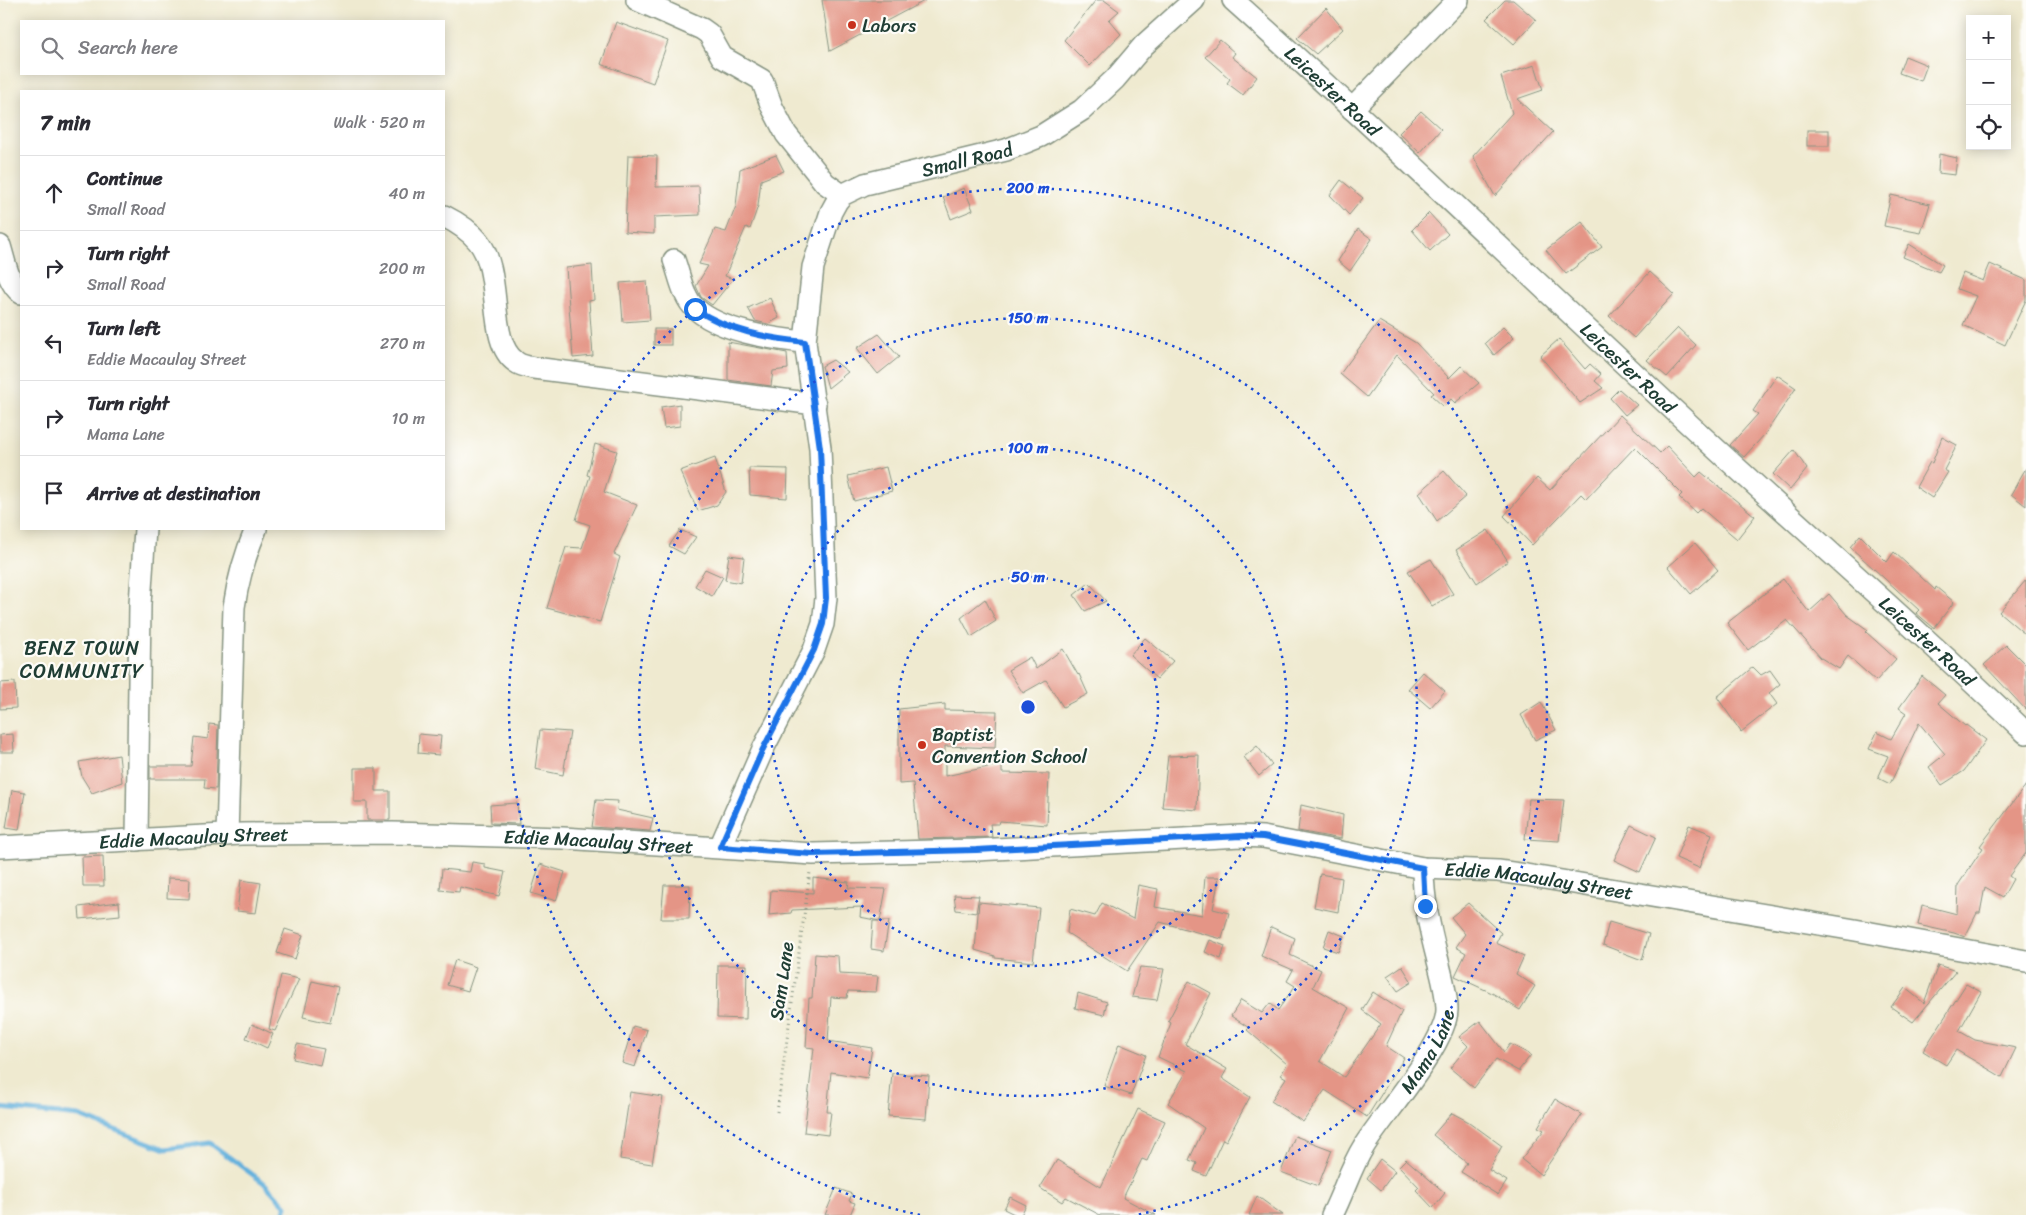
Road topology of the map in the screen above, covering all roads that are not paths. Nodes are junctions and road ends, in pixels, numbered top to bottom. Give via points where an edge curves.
1 (637, 0) edge
2 (1194, 0) edge
3 (1232, 0) edge
4 (1458, 0) edge
5 (1352, 109) junction
6 (842, 195) junction
7 (445, 216) edge
8 (0, 246) edge
9 (674, 260) dead end
10 (20, 293) edge
11 (805, 342) junction
12 (814, 404) junction
13 (145, 530) edge
14 (256, 530) edge
15 (2026, 733) edge
16 (227, 835) junction
17 (137, 840) junction
18 (0, 847) edge
19 (720, 847) junction
20 (1423, 868) junction
21 (2026, 961) edge
22 (1335, 1214) edge

1 - 6 street via 702,29 722,57 762,80 786,134 826,184
2 - 6 street, Small Road via 1144,45 1082,110 1041,136 1006,150 865,184
3 - 5 street, Leicester Road
4 - 5 street
5 - 15 street, Leicester Road via 1695,430
6 - 11 street via 831,212 812,267
7 - 12 street via 478,241 492,268 500,337 517,363 534,368
8 - 10 street via 8,272
9 - 11 street via 686,295 695,309 710,319 755,334
11 - 12 street
12 - 19 street via 820,448 826,598 823,624 814,650 763,749
13 - 17 street via 140,604
14 - 16 street via 239,575 234,607
16 - 17 street, Eddie Macaulay Street
16 - 19 street, Eddie Macaulay Street via 392,833
17 - 18 street, Eddie Macaulay Street
19 - 20 street, Eddie Macaulay Street via 812,854 976,850 1241,836 1263,837
20 - 21 street, Eddie Macaulay Street via 1526,875
20 - 22 street, Mama Lane via 1425,906 1446,994 1447,1012 1432,1050 1364,1146 1351,1170

